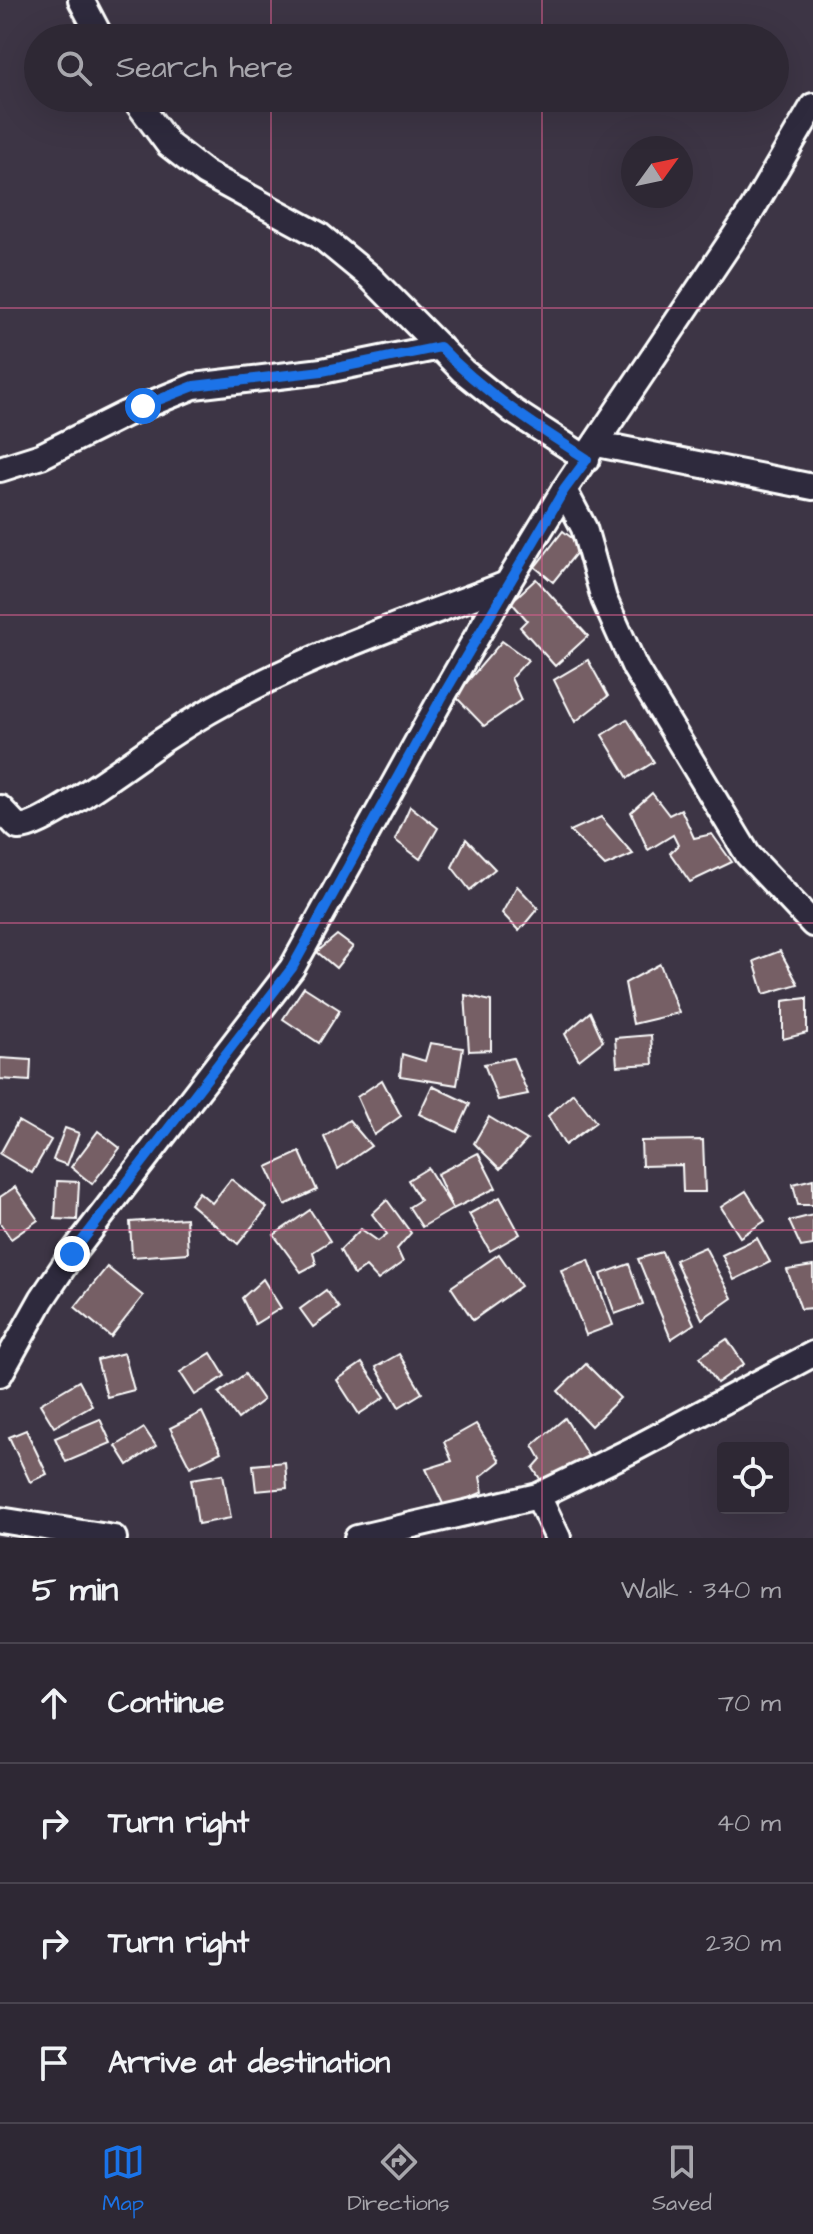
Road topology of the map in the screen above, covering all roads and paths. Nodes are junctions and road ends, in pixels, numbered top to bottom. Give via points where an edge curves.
1 (81, 0) edge
2 (94, 24) edge
3 (813, 106) edge
4 (144, 112) edge
5 (440, 347) junction
6 (592, 452) junction
7 (0, 469) edge
8 (813, 487) edge
9 (564, 490) junction
10 (507, 584) junction
11 (0, 808) edge
12 (813, 924) edge
13 (813, 1354) edge
14 (0, 1374) edge
15 (538, 1496) junction
16 (0, 1520) edge
17 (114, 1538) edge
18 (357, 1538) edge
19 (558, 1538) edge

1 - 2 street
3 - 6 street via 752,210
4 - 5 street via 169,145 205,173 319,235
5 - 6 street via 513,411
5 - 7 street via 322,371 194,386 41,456
6 - 8 street
6 - 9 street
9 - 10 street
9 - 12 street via 584,528 604,599 635,668 748,855
10 - 11 street via 285,671 185,725 31,826 12,824
10 - 14 street via 292,968 72,1254
13 - 15 street
15 - 18 street
15 - 19 street
16 - 17 street

